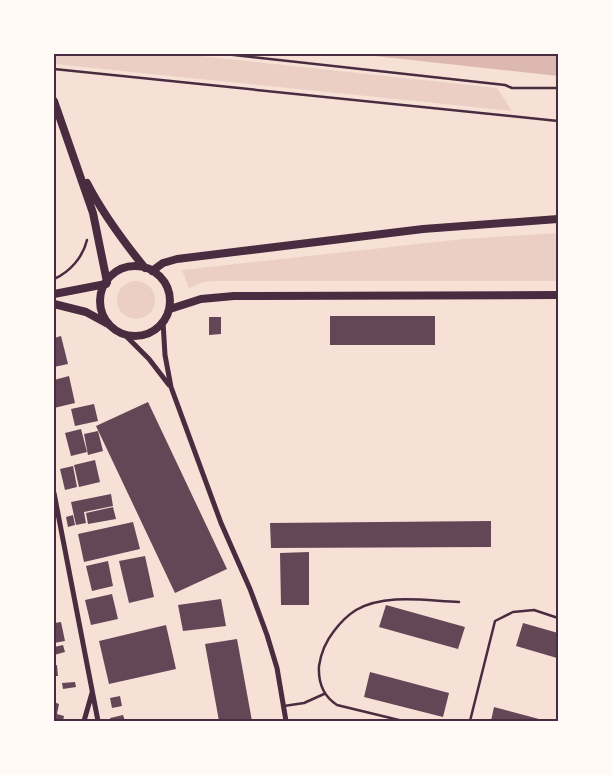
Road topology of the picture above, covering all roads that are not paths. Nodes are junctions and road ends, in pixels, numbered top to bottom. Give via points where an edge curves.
1 (54, 101) edge
2 (76, 161) junction
3 (558, 219) edge
4 (148, 269) junction
5 (106, 283) junction
6 (54, 294) edge
7 (558, 295) edge
8 (54, 304) edge
9 (170, 309) junction
10 (164, 322) junction
11 (111, 326) junction
12 (124, 334) junction
13 (171, 387) junction
14 (54, 492) edge
15 (459, 602) dead end
16 (558, 618) edge
17 (93, 690) junction
18 (324, 694) junction
19 (284, 706) junction
20 (84, 721) edge
21 (98, 721) edge
22 (286, 721) edge
23 (403, 721) edge
24 (470, 721) edge

1 - 2 main road
2 - 4 main road via 102,210
2 - 5 main road via 98,230
3 - 4 main road via 424,229 177,259
4 - 5 main road via 138,266 124,269
4 - 9 main road via 167,287
5 - 6 main road
5 - 11 main road via 101,306
7 - 9 main road via 234,296 201,299
8 - 11 main road via 86,312
9 - 10 main road
10 - 12 main road via 146,335
10 - 13 street via 165,355
11 - 12 main road
12 - 13 street
13 - 19 street via 267,635
14 - 17 street
15 - 18 lane via 385,601 356,610 341,622 321,653 319,677
16 - 24 lane via 534,610 513,612 495,621
17 - 20 street
17 - 21 street
18 - 19 lane via 304,703
18 - 23 lane via 337,705
19 - 22 street

